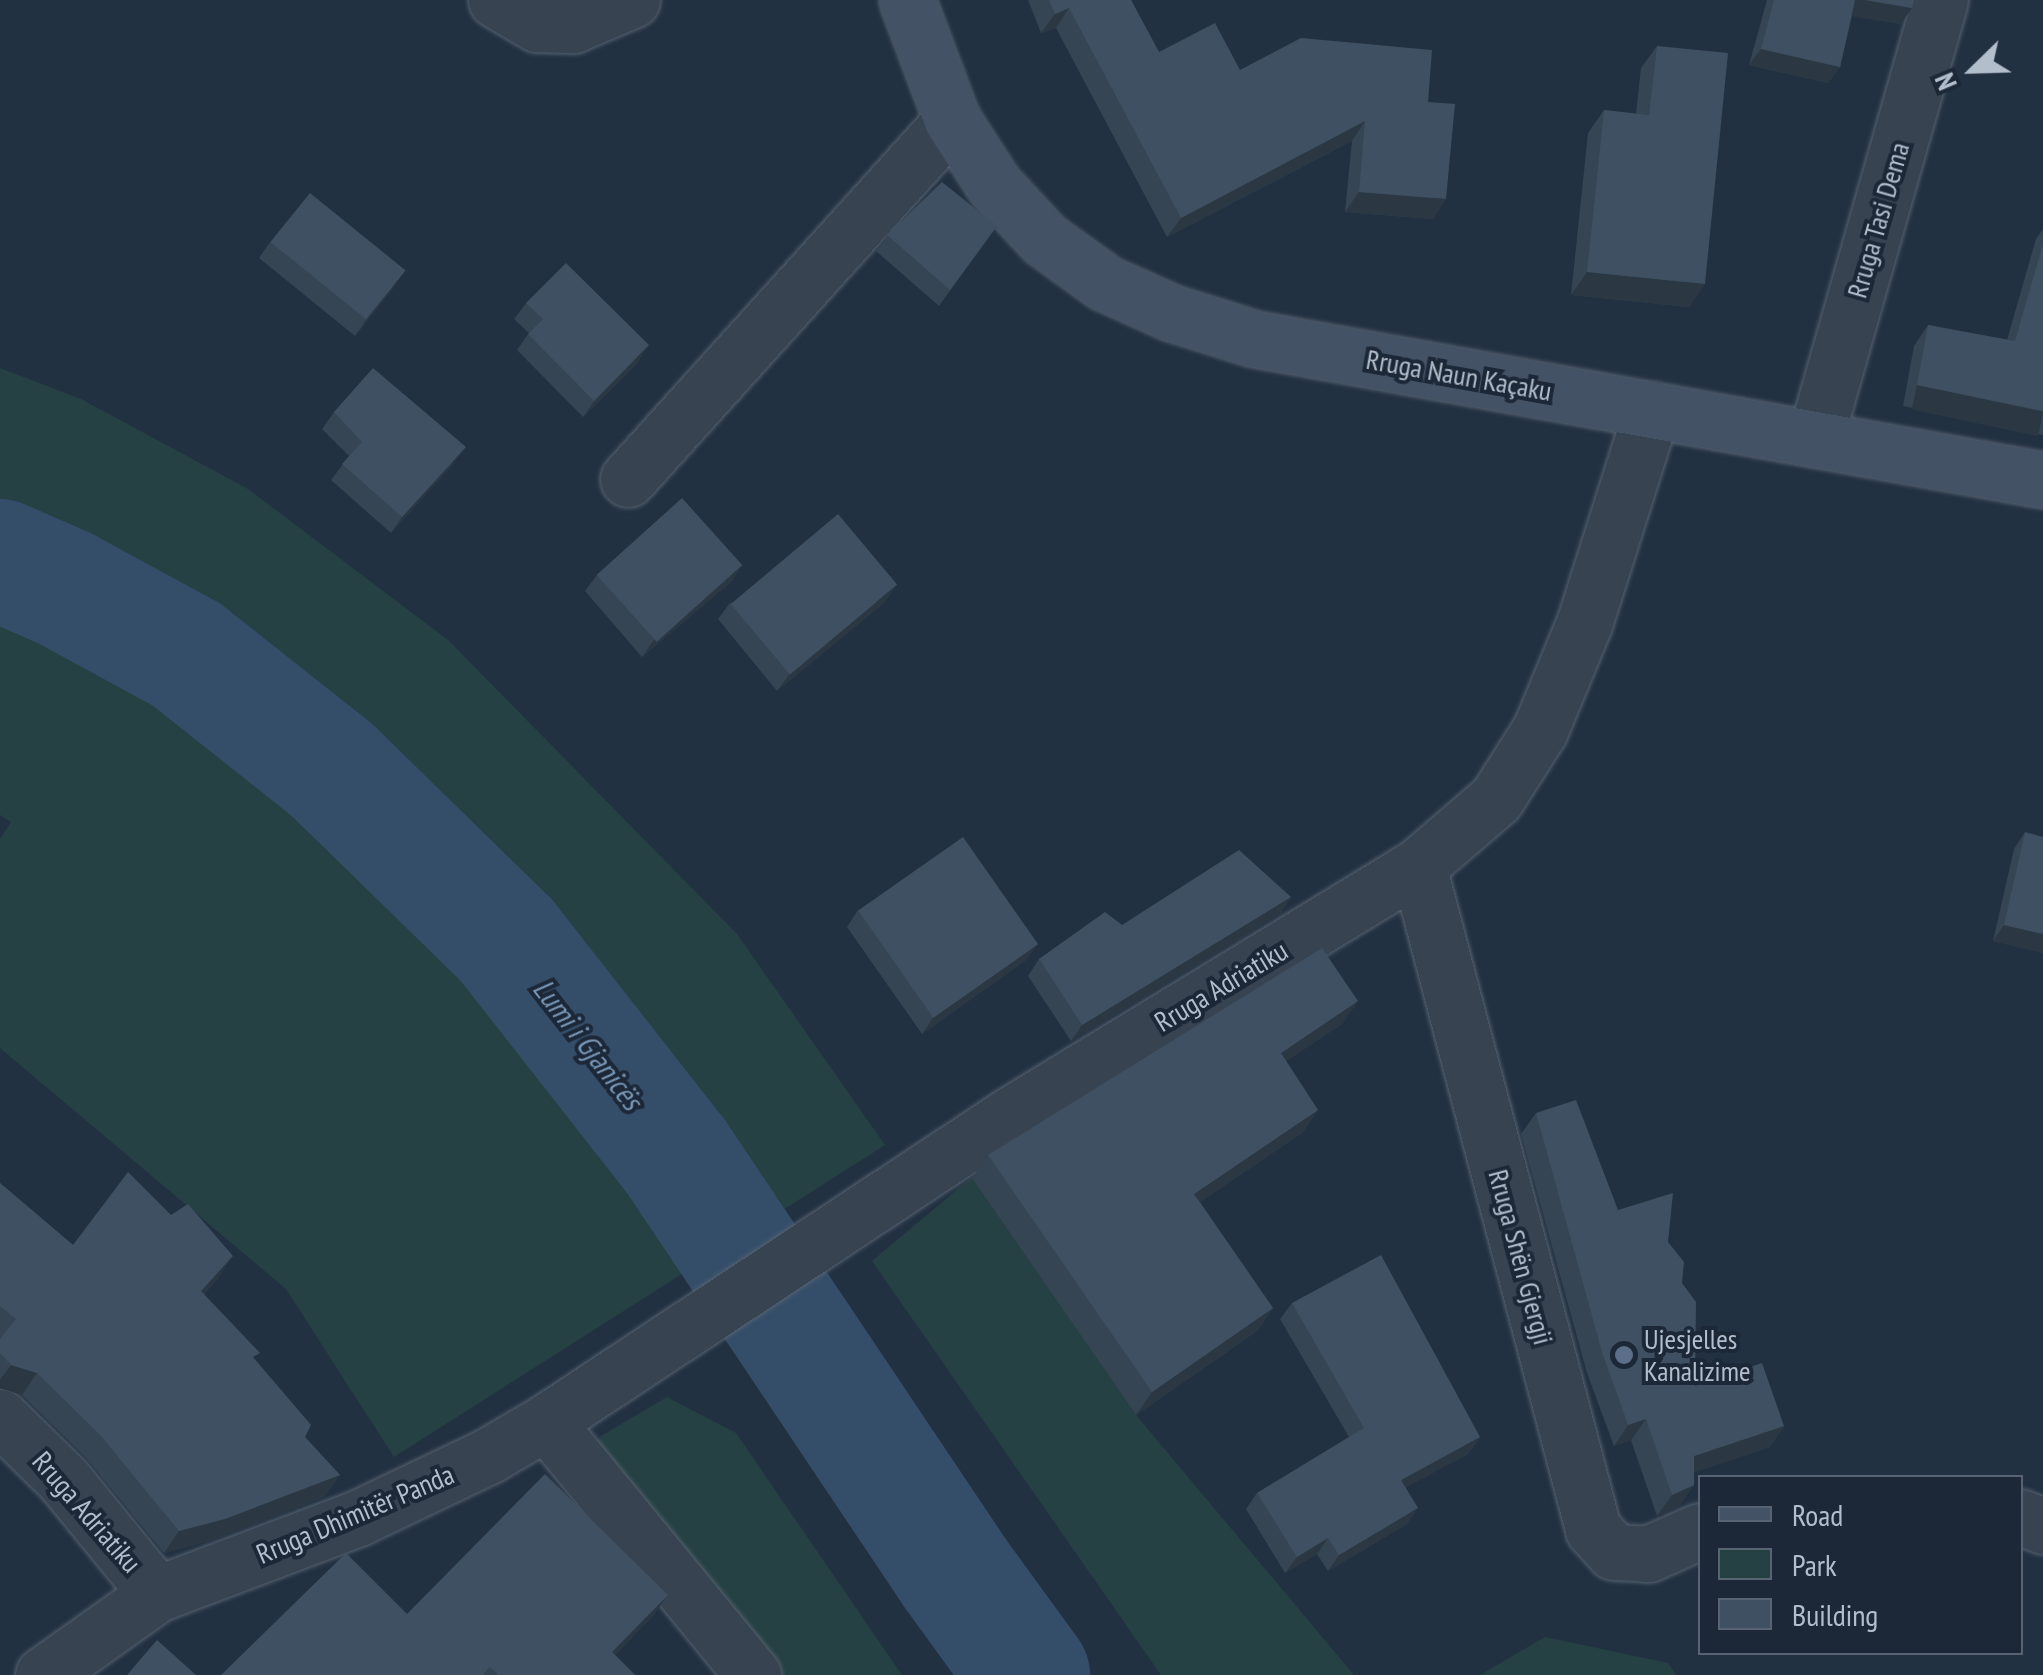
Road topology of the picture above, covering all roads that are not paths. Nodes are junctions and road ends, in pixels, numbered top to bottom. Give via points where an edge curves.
1 (496, 0) edge
2 (632, 0) edge
3 (907, 0) edge
4 (1940, 0) edge
5 (952, 120) junction
6 (1652, 410) junction
7 (1815, 439) junction
8 (628, 479) dead end
9 (2043, 480) edge
10 (1418, 866) junction
11 (566, 1408) junction
12 (0, 1417) edge
13 (1698, 1532) edge
14 (157, 1594) junction
15 (42, 1675) edge
16 (753, 1675) edge

1 - 2 street via 536,24 573,25
3 - 5 street, Rruga Naun Kaçaku
4 - 7 street, Rruga Tasi Dema
5 - 6 street, Rruga Naun Kaçaku via 994,185 1044,239 1105,283 1172,313 1255,338
5 - 8 street
6 - 7 street, Rruga Naun Kaçaku
6 - 10 street, Rruga Adriatiku via 1584,624 1540,730 1496,800
7 - 9 street, Rruga Naun Kaçaku
10 - 11 street, Rruga Adriatiku via 1010,1115
10 - 13 street, Rruga Shën Gjergji via 1593,1528 1614,1552 1648,1554
11 - 14 street, Rruga Dhimitër Panda via 488,1456 358,1518
11 - 16 street
12 - 14 street, Rruga Adriatiku via 64,1480
14 - 15 street, Rruga Adriatiku

